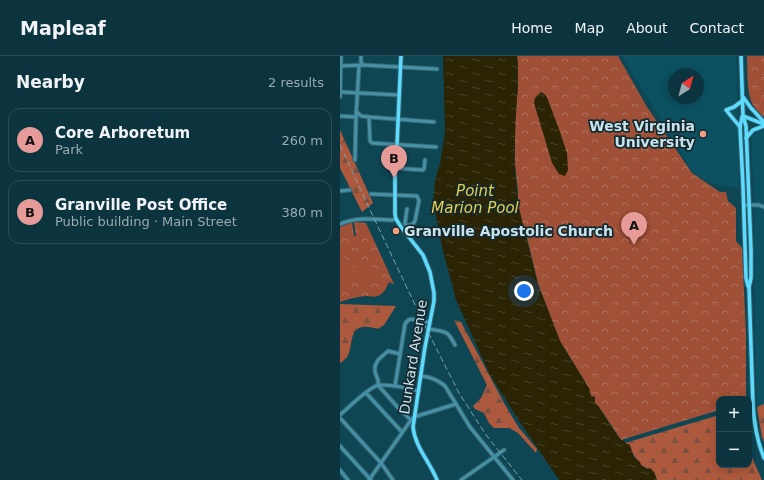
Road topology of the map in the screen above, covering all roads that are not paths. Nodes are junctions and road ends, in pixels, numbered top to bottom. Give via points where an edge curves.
1 (341, 56) edge
2 (361, 56) edge
3 (401, 56) edge
4 (741, 56) edge
5 (340, 66) edge
6 (361, 66) junction
7 (400, 67) junction
8 (437, 69) dead end
9 (340, 92) edge
10 (357, 93) junction
11 (399, 95) junction
12 (742, 96) junction
13 (340, 97) edge
14 (742, 101) junction
15 (356, 111) junction
16 (340, 116) edge
17 (361, 116) junction
18 (743, 116) junction
19 (356, 117) junction
20 (370, 117) junction
21 (398, 119) junction
22 (434, 122) dead end
23 (764, 124) edge
24 (740, 127) junction
25 (746, 138) junction
26 (397, 144) junction
27 (436, 148) dead end
28 (355, 160) dead end
29 (425, 160) dead end
30 (395, 168) junction
31 (350, 190) dead end
32 (340, 191) edge
33 (370, 194) dead end
34 (395, 195) junction
35 (744, 205) junction
36 (750, 205) junction
37 (764, 207) edge
38 (407, 209) dead end
39 (396, 219) junction
40 (340, 224) edge
41 (406, 225) junction
42 (402, 228) junction
43 (749, 287) junction
44 (430, 322) junction
45 (429, 329) junction
46 (455, 344) dead end
47 (400, 354) junction
48 (422, 376) junction
49 (378, 385) junction
50 (395, 386) junction
51 (419, 391) junction
52 (366, 393) junction
53 (456, 404) junction
54 (340, 416) edge
55 (414, 417) junction
56 (411, 420) junction
57 (402, 432) junction
58 (340, 446) edge
59 (504, 450) dead end
60 (494, 458) junction
61 (764, 458) edge
62 (381, 463) junction
63 (340, 470) edge
64 (464, 479) edge
65 (348, 480) edge
66 (370, 480) edge
67 (393, 480) edge
68 (437, 480) edge
69 (512, 480) edge

1 - 5 street
2 - 6 street
3 - 7 main road
4 - 12 main road
5 - 6 street
5 - 9 street
6 - 7 street
6 - 10 street
7 - 8 street
7 - 11 main road
9 - 10 street
9 - 13 street
10 - 11 street
10 - 15 street
11 - 21 main road
12 - 14 main road
12 - 23 main road
14 - 18 main road
14 - 24 main road via 726,110
15 - 17 street
15 - 19 street
16 - 19 street
17 - 19 street
17 - 20 street
18 - 23 main road
18 - 24 main road
18 - 25 main road
19 - 28 street
20 - 21 street
20 - 26 street via 370,141
21 - 22 street
21 - 26 main road
23 - 25 main road via 753,130
24 - 35 main road
25 - 36 main road
26 - 27 street
26 - 30 main road
29 - 30 street via 423,170
30 - 34 main road
31 - 32 street
33 - 34 street
34 - 39 main road
34 - 41 street via 419,198 414,224
35 - 36 street
35 - 43 main road via 746,278
36 - 37 street
36 - 43 main road
38 - 41 street via 404,220
39 - 40 street via 357,219
39 - 42 main road, Dunkard Avenue
41 - 42 street
42 - 44 main road, Dunkard Avenue via 422,255 430,272 434,293
43 - 61 main road via 754,420
44 - 45 main road, Dunkard Avenue
44 - 47 street via 412,319 406,321
45 - 46 street via 446,332
45 - 48 main road, Dunkard Avenue
47 - 49 street via 388,352 378,360 375,366
47 - 50 street
48 - 51 main road, Dunkard Avenue
48 - 53 street via 434,378 446,386
49 - 50 street
49 - 52 street
49 - 56 street
50 - 51 street
51 - 55 main road, Dunkard Avenue
52 - 54 street
52 - 57 street
53 - 55 street
53 - 60 street
54 - 62 street
55 - 56 street
55 - 68 main road, Dunkard Avenue via 414,436
56 - 57 street
57 - 62 street
58 - 66 street
59 - 60 street
60 - 64 street
60 - 69 street
62 - 66 street
62 - 67 street
63 - 65 street

